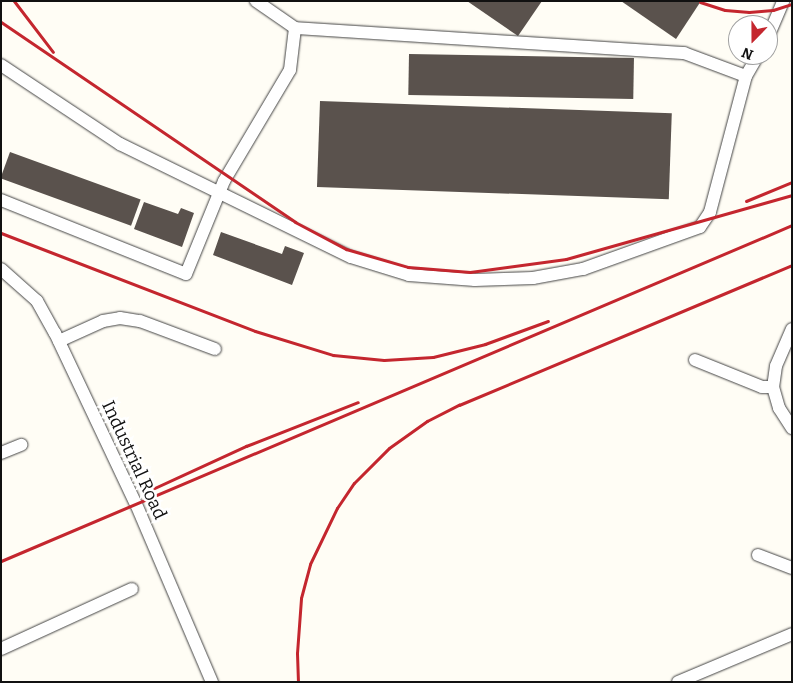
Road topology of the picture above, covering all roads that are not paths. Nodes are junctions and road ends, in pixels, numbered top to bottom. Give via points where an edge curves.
1 (256, 1) edge
2 (783, 1) edge
3 (777, 15) edge
4 (295, 28) junction
5 (1, 65) edge
6 (752, 65) edge
7 (746, 76) junction
8 (219, 192) junction
9 (1, 200) edge
10 (1, 269) edge
11 (792, 330) edge
12 (59, 341) junction
13 (215, 349) dead end
14 (695, 360) dead end
15 (773, 387) junction
16 (792, 428) edge
17 (21, 445) dead end
18 (1, 453) edge
19 (758, 555) dead end
20 (792, 568) edge
21 (132, 589) dead end
22 (792, 634) edge
23 (1, 650) edge
24 (212, 682) edge
25 (678, 682) edge

1 - 4 street
2 - 3 street
4 - 7 street via 684,53
4 - 8 street via 290,70
5 - 8 street via 120,144
6 - 7 street
7 - 8 street via 710,212 703,224 655,245 583,269 533,278 475,280 409,274 351,257
8 - 9 street via 186,274
10 - 12 street, Industrial Road via 37,301
11 - 15 street via 776,366
12 - 13 street via 103,321 120,318 140,321
12 - 24 street, Industrial Road via 136,504
14 - 15 street via 762,387
15 - 16 street via 779,408
17 - 18 street
19 - 20 street
21 - 23 street
22 - 25 street

